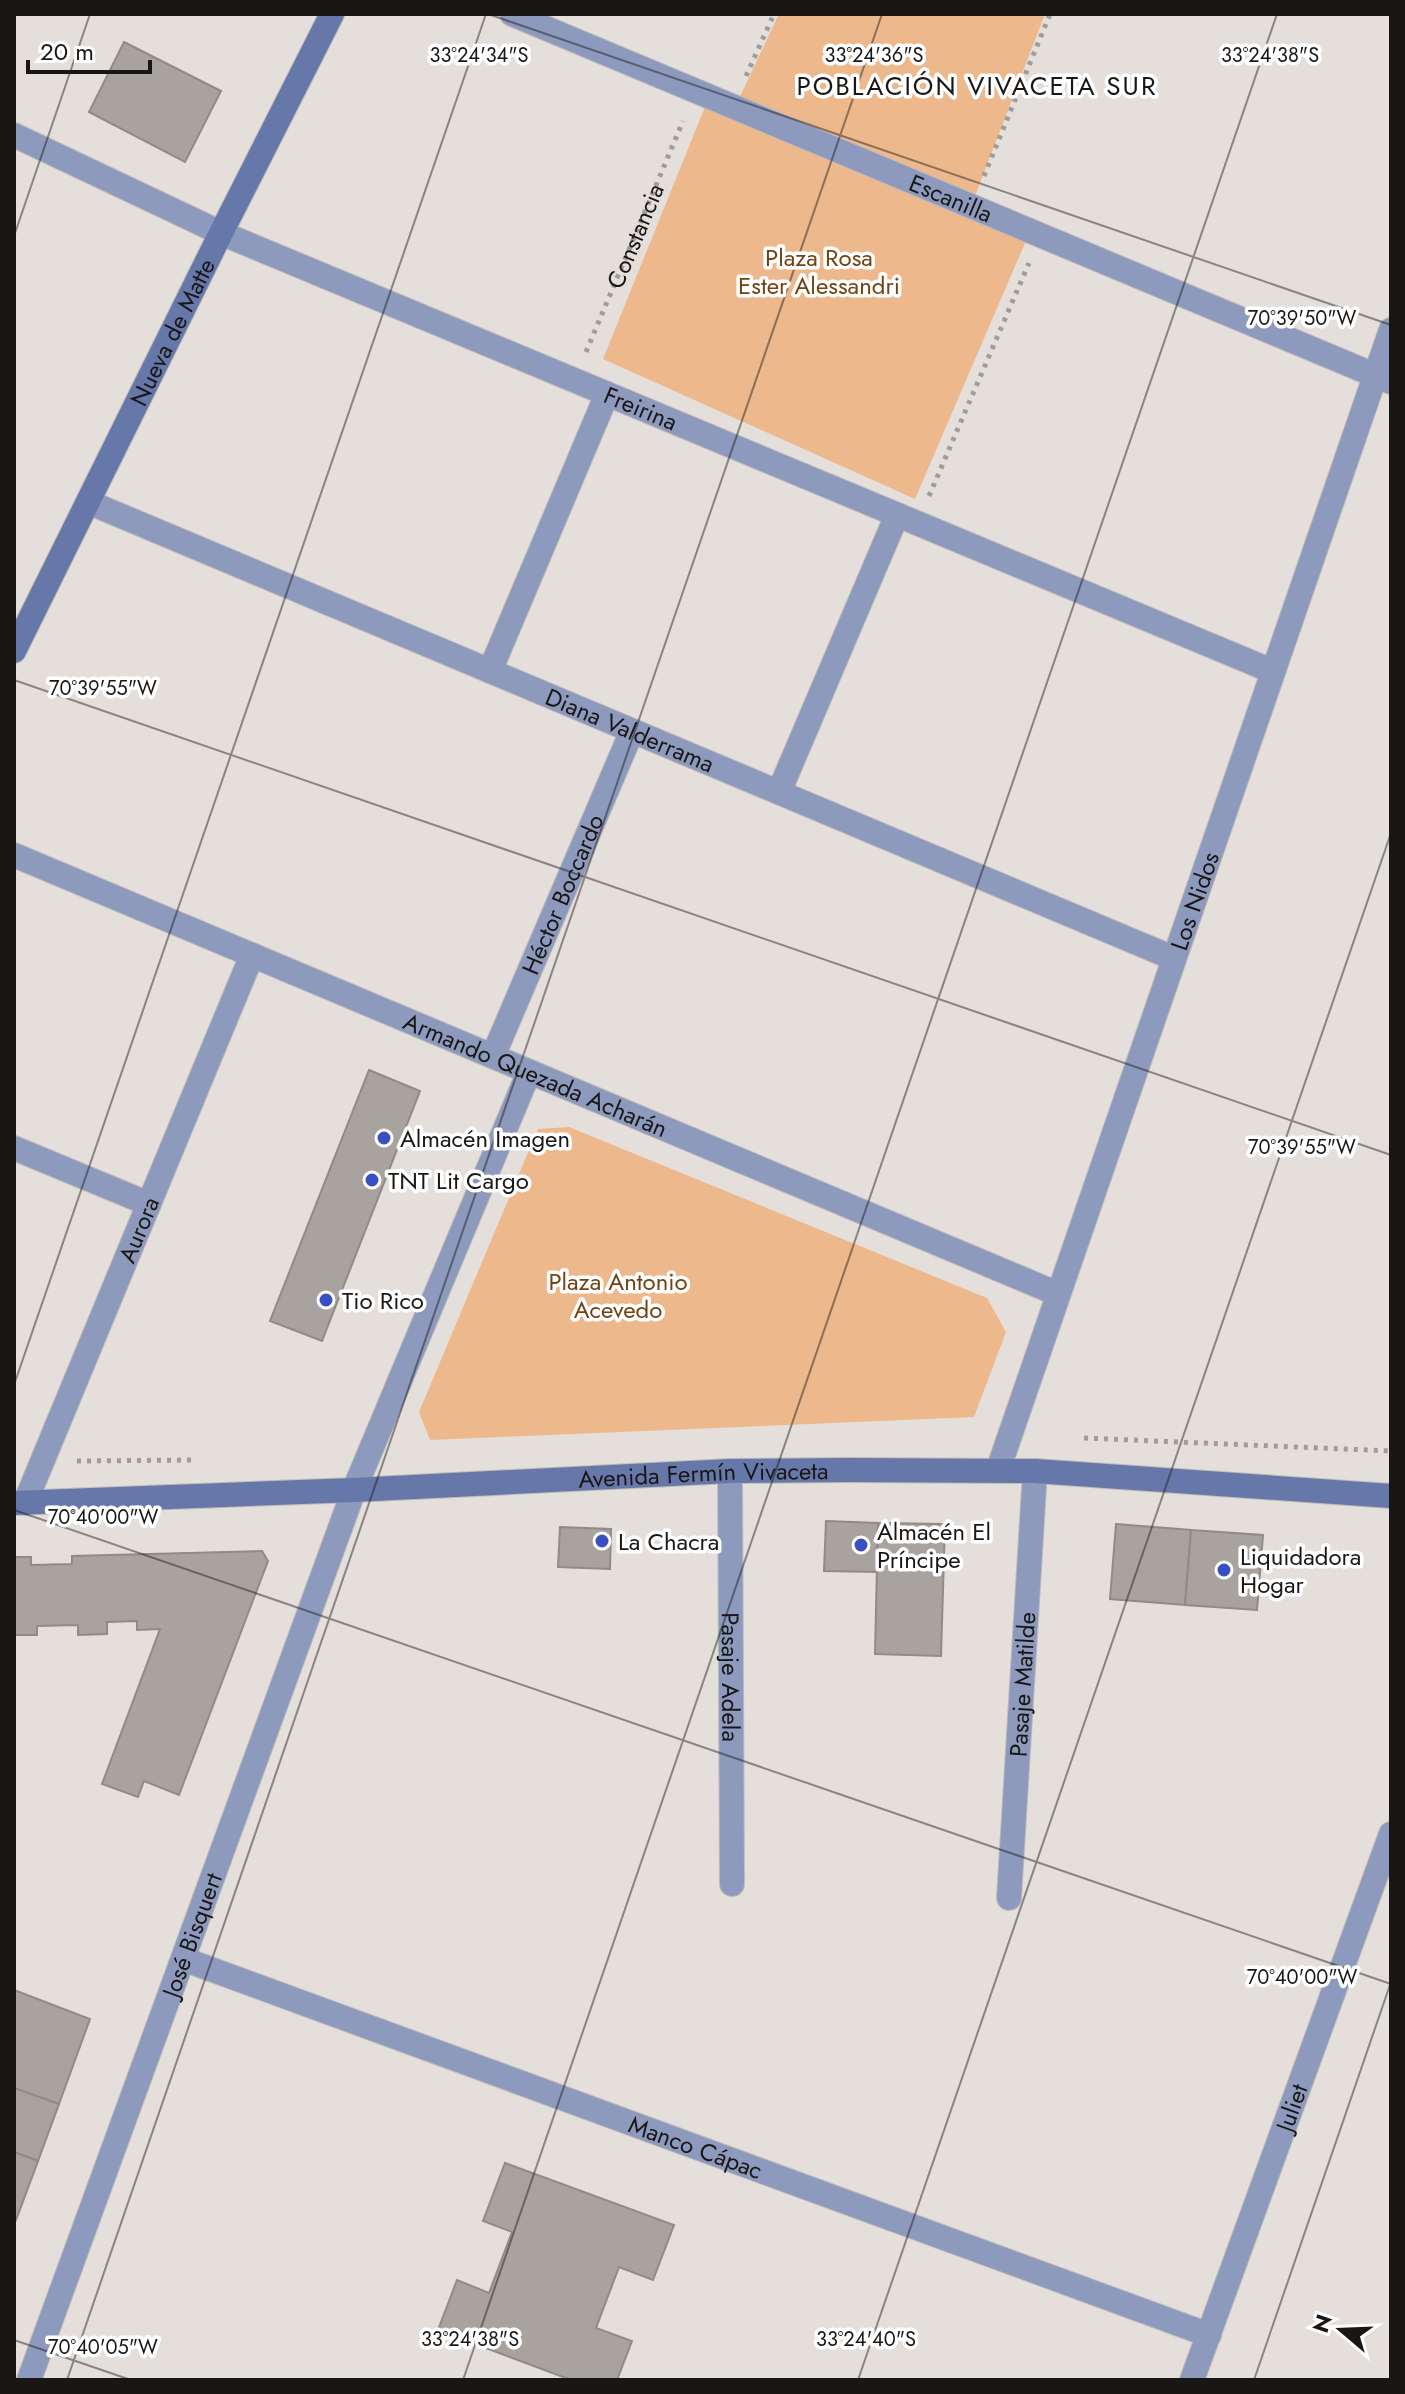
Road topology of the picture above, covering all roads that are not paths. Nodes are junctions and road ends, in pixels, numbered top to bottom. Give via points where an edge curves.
1 (332, 14) edge
2 (512, 14) edge
3 (14, 135) edge
4 (221, 233) junction
5 (1391, 330) edge
6 (1383, 379) edge
7 (607, 394) junction
8 (88, 502) junction
9 (907, 519) junction
10 (14, 651) edge
11 (490, 671) junction
12 (1272, 671) junction
13 (632, 731) junction
14 (779, 792) junction
15 (14, 855) edge
16 (252, 955) junction
17 (1173, 958) junction
18 (493, 1056) junction
19 (529, 1072) junction
20 (14, 1148) edge
21 (149, 1204) junction
22 (1058, 1294) junction
23 (998, 1470) junction
24 (730, 1471) junction
25 (1035, 1471) junction
26 (354, 1490) junction
27 (1391, 1496) edge
28 (20, 1503) edge
29 (1391, 1834) edge
30 (732, 1884) dead end
31 (1009, 1898) dead end
32 (183, 1959) junction
33 (1209, 2335) junction
34 (29, 2380) edge
35 (1192, 2380) edge

1 - 4 main road, Nueva de Matte
2 - 6 street, Escanilla
3 - 4 street, Freirina
4 - 7 street, Freirina
4 - 8 main road, Nueva de Matte
5 - 6 street, Los Nidos
6 - 12 street, Los Nidos
7 - 9 street, Freirina
7 - 11 street
8 - 10 main road, Nueva de Matte
8 - 11 street, Diana Valderrama
9 - 12 street, Freirina
9 - 14 street
11 - 13 street, Diana Valderrama
12 - 17 street, Los Nidos
13 - 14 street, Diana Valderrama
13 - 18 street, Héctor Boccardo
14 - 17 street, Diana Valderrama
15 - 16 street, Armando Quezada Acharán
16 - 18 street, Armando Quezada Acharán
16 - 21 street, Aurora
17 - 22 street, Los Nidos
18 - 19 street, Armando Quezada Acharán
19 - 22 street, Armando Quezada Acharán
19 - 26 street
20 - 21 street
21 - 28 street, Aurora
22 - 23 street, Los Nidos
23 - 24 main road, Avenida Fermín Vivaceta
23 - 25 main road, Avenida Fermín Vivaceta
24 - 26 main road, Avenida Fermín Vivaceta
24 - 30 street, Pasaje Adela
25 - 27 main road, Avenida Fermín Vivaceta
25 - 31 street, Pasaje Matilde
26 - 28 main road, Avenida Fermín Vivaceta
26 - 32 street, José Bisquert
29 - 33 street, Juliet
32 - 33 street, Manco Cápac
32 - 34 street, José Bisquert
33 - 35 street, Juliet

